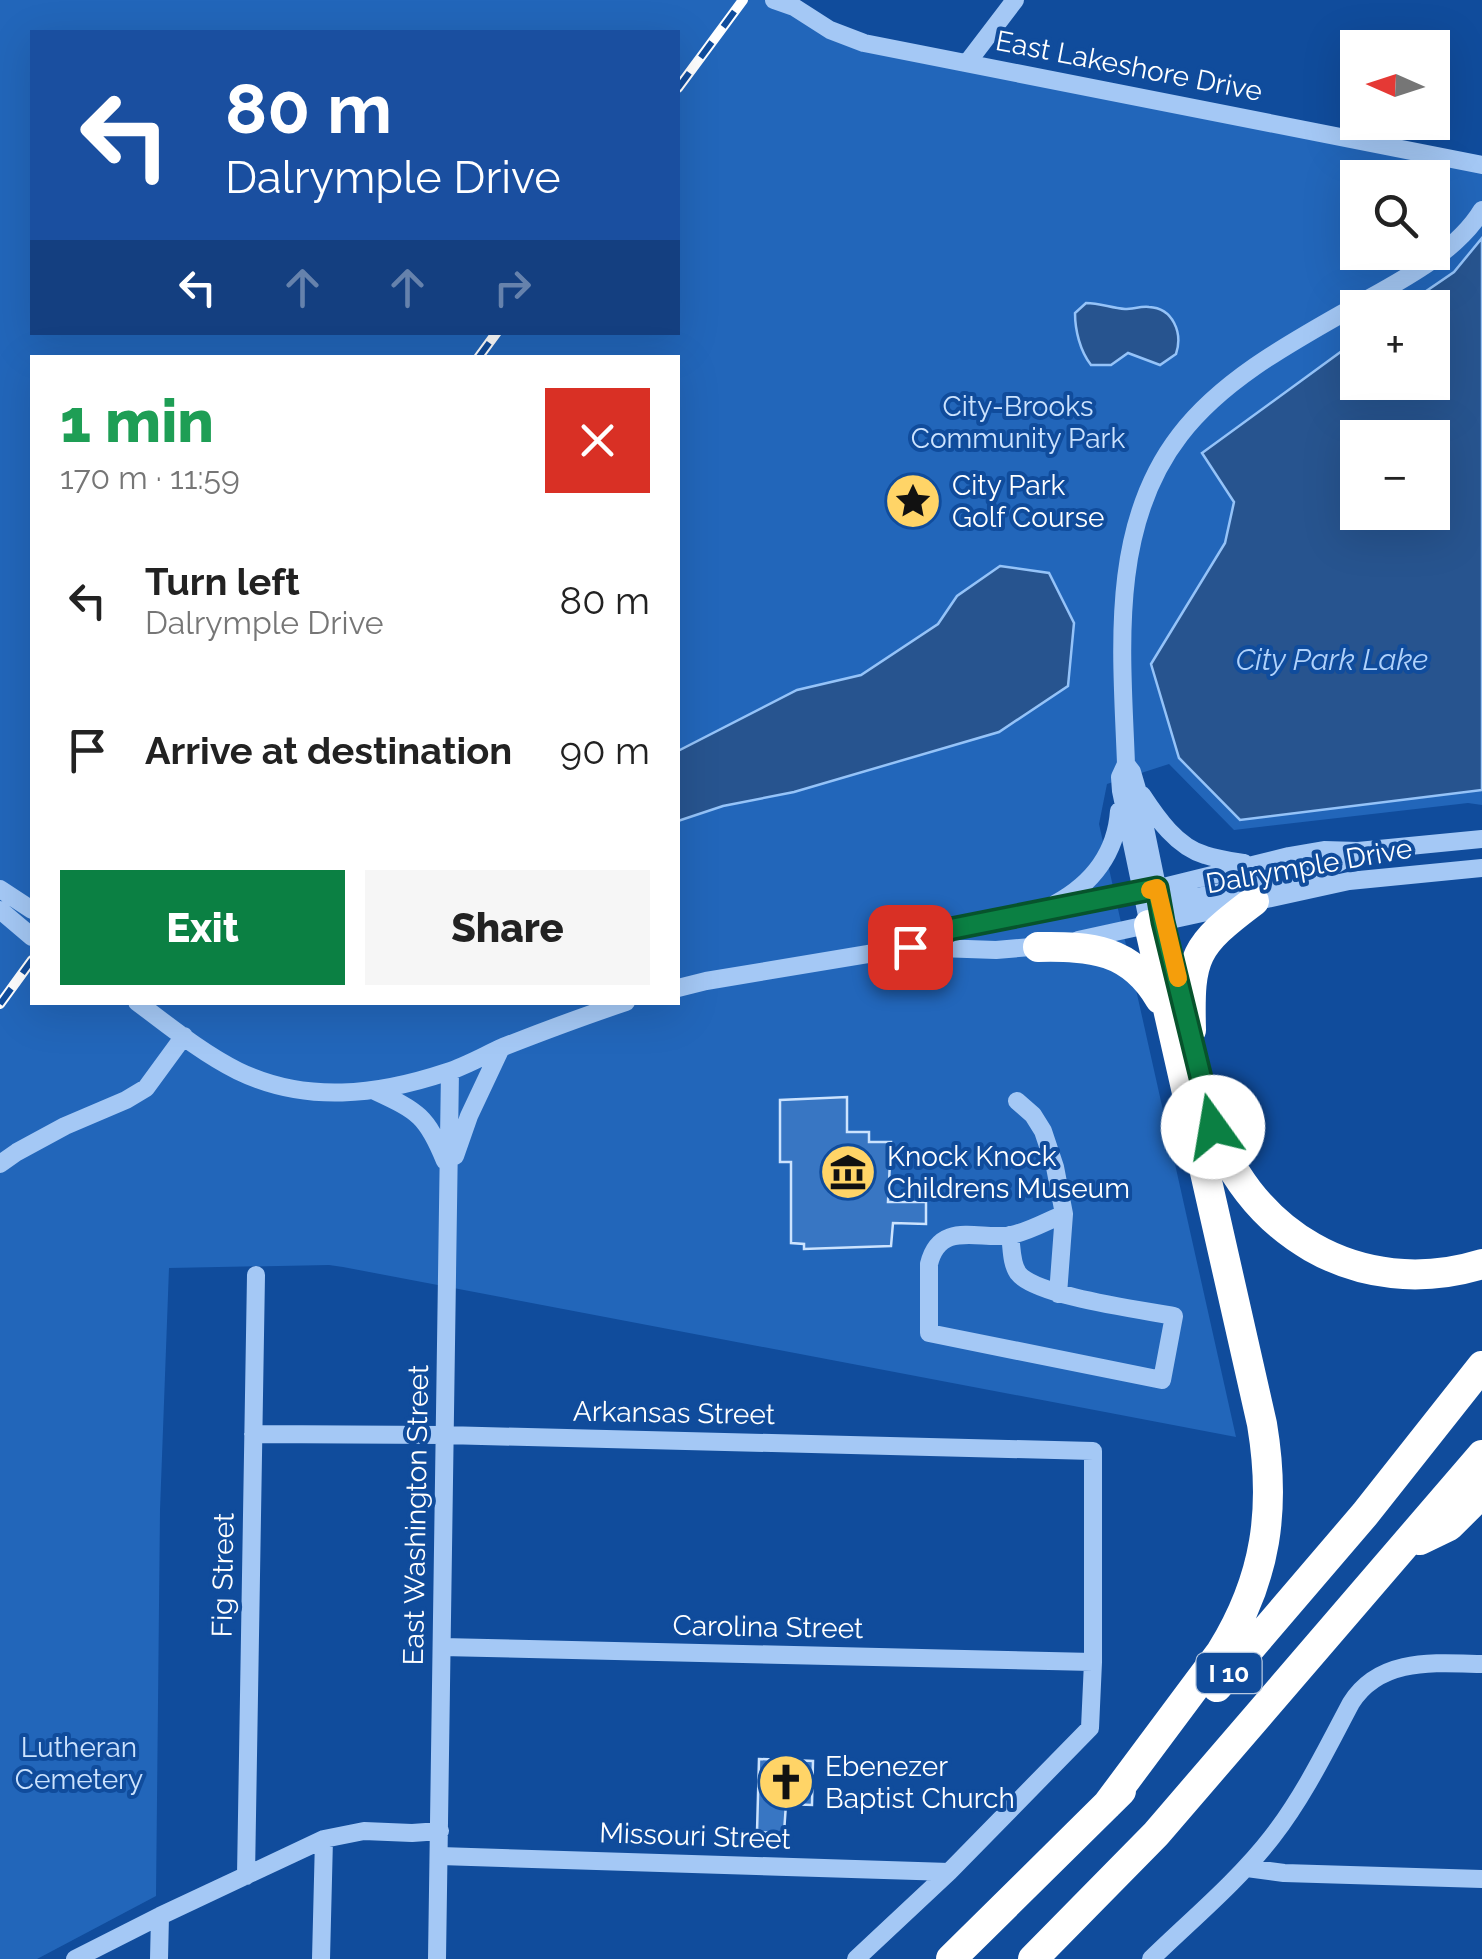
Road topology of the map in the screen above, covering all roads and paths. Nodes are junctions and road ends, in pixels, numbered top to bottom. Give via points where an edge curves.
1 (774, 0) edge
2 (1015, 0) edge
3 (967, 63) junction
4 (1482, 165) edge
5 (1482, 210) edge
6 (1129, 789) junction
7 (1482, 838) edge
8 (1358, 851) junction
9 (1254, 864) junction
10 (1482, 868) edge
11 (0, 889) edge
12 (1254, 902) junction
13 (1153, 907) junction
14 (30, 909) edge
15 (0, 910) edge
16 (1039, 913) junction
17 (30, 935) edge
18 (910, 947) junction
19 (1038, 947) junction
20 (680, 988) edge
21 (140, 1005) edge
22 (618, 1005) edge
23 (1181, 1025) junction
24 (184, 1036) junction
25 (501, 1048) junction
26 (450, 1071) junction
27 (374, 1091) junction
28 (1017, 1101) dead end
29 (0, 1164) edge
30 (450, 1170) junction
31 (1064, 1214) junction
32 (1010, 1235) junction
33 (1482, 1264) edge
34 (256, 1274) dead end
35 (1058, 1294) junction
36 (1482, 1366) edge
37 (253, 1434) junction
38 (444, 1435) junction
39 (1482, 1455) edge
40 (1482, 1493) edge
41 (1400, 1551) junction
42 (442, 1647) junction
43 (1094, 1662) junction
44 (1482, 1664) edge
45 (1107, 1806) junction
46 (440, 1831) junction
47 (324, 1839) junction
48 (440, 1856) junction
49 (1247, 1868) junction
50 (949, 1872) junction
51 (246, 1876) junction
52 (1482, 1879) edge
53 (160, 1916) junction
54 (76, 1959) edge
55 (159, 1959) edge
56 (321, 1959) edge
57 (437, 1959) edge
58 (856, 1959) edge
59 (952, 1959) edge
60 (1033, 1959) edge
61 (1151, 1959) edge

1 - 3 street, East Lakeshore Drive via 864,43
2 - 3 street
3 - 4 street, East Lakeshore Drive
5 - 6 street via 1427,264 1238,380 1198,414 1167,455 1139,512 1126,573 1126,764 1120,777
6 - 9 street via 1188,847
6 - 13 street
6 - 16 street via 1102,864 1075,894
7 - 8 street, Dalrymple Drive
8 - 9 street, Dalrymple Drive via 1324,850
8 - 13 street via 1328,868
9 - 13 street, Dalrymple Drive
10 - 12 street, Dalrymple Drive via 1349,881
11 - 14 street
12 - 13 street, Dalrymple Drive
12 - 23 highway via 1196,958
13 - 16 street, Dalrymple Drive
13 - 19 street, Dalrymple Drive
13 - 23 highway
15 - 17 street
16 - 18 street, Dalrymple Drive via 951,929
18 - 19 street, Dalrymple Drive
18 - 20 street, Dalrymple Drive
19 - 23 highway via 1122,959 1146,978
21 - 24 street
22 - 25 street
23 - 33 highway via 1219,1142 1245,1188 1282,1228 1325,1254 1376,1270 1429,1274
23 - 45 highway via 1262,1424 1267,1525 1252,1591 1235,1629
24 - 27 street via 271,1084 302,1092
24 - 29 street via 146,1088
25 - 26 street
25 - 30 street
26 - 27 street
26 - 30 street, East Washington Street
27 - 30 street via 426,1121
28 - 31 street via 1042,1131
30 - 38 street, East Washington Street
31 - 32 street
31 - 35 street
32 - 35 street via 1021,1278
32 - 35 street via 959,1234 936,1249 929,1333 1162,1380 1174,1316
34 - 37 street, Fig Street
36 - 45 highway, I 10 via 1320,1568
37 - 38 street, Arkansas Street
37 - 51 street, Fig Street
38 - 42 street, East Washington Street
38 - 43 street, Arkansas Street via 1093,1452
39 - 41 highway, I 10
40 - 41 highway via 1449,1526
41 - 60 highway, I 10 via 1156,1834
42 - 43 street, Carolina Street
42 - 46 street, East Washington Street
43 - 50 street via 1090,1728
44 - 49 street via 1421,1664 1370,1680 1299,1798
45 - 59 highway, I 10
46 - 47 street via 364,1831
46 - 48 street, East Washington Street
47 - 51 street
47 - 56 street
48 - 50 street, Missouri Street
48 - 57 street, East Washington Street
49 - 52 street
49 - 61 street
50 - 58 street
51 - 53 street
53 - 54 street
53 - 55 street

